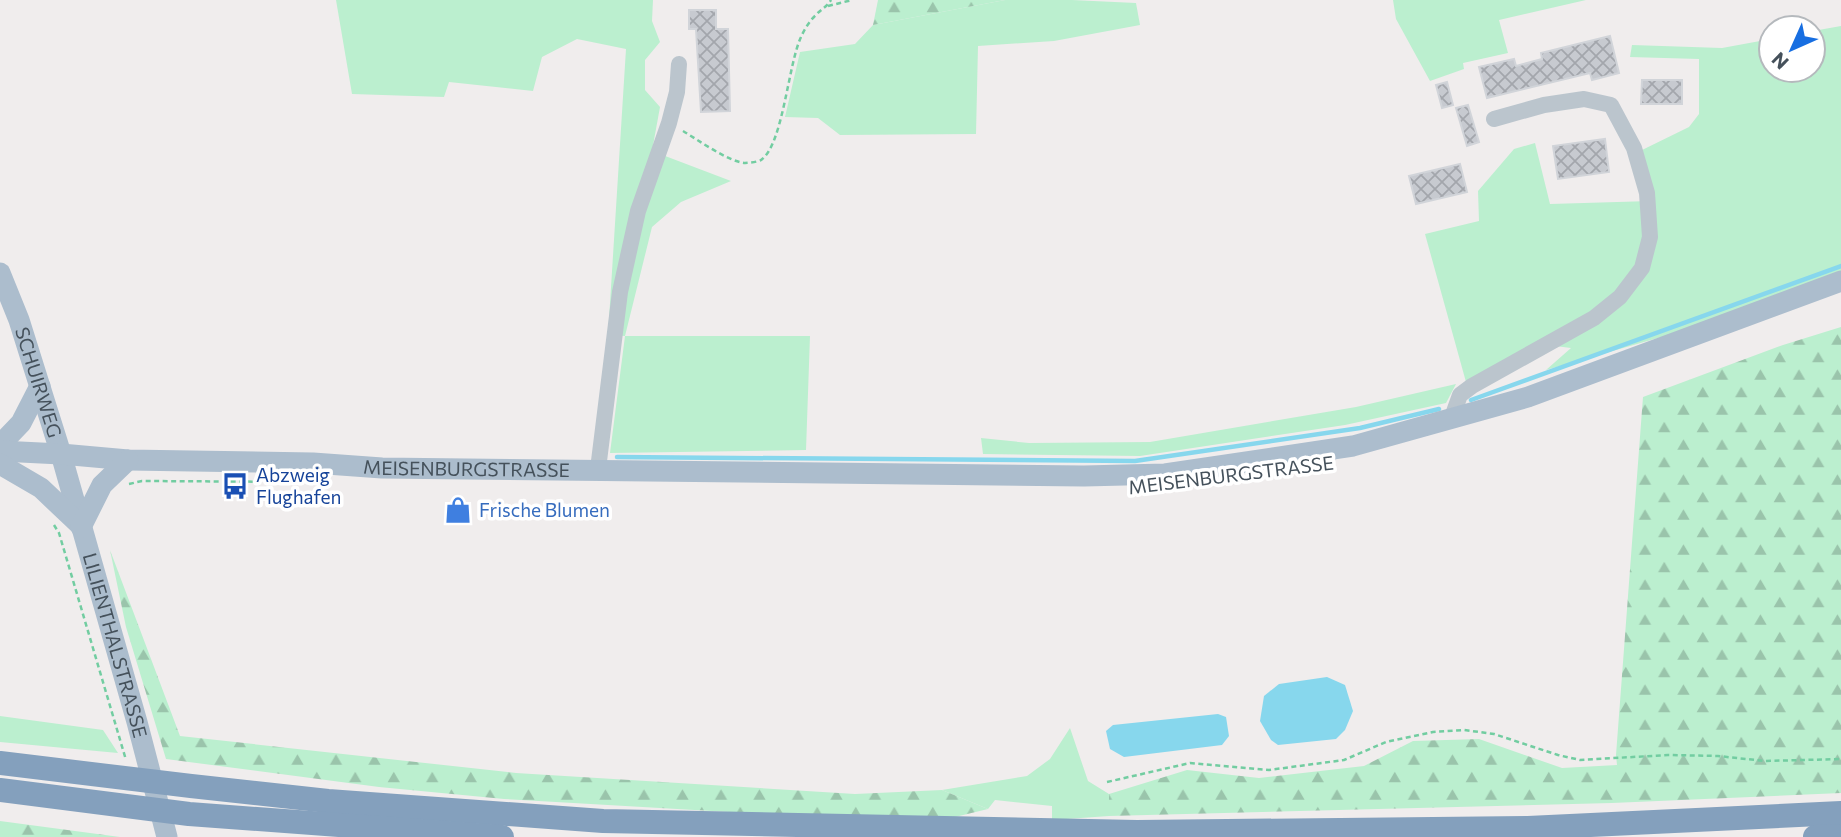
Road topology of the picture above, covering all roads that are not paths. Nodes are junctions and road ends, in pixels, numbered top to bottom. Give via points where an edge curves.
1 (679, 64) dead end
2 (1494, 118) dead end
3 (0, 273) edge
4 (1841, 281) edge
5 (40, 386) junction
6 (1451, 420) junction
7 (0, 445) edge
8 (0, 451) edge
9 (61, 454) junction
10 (128, 460) junction
11 (0, 464) edge
12 (598, 469) junction
13 (81, 527) junction
14 (0, 763) edge
15 (0, 790) edge
16 (1841, 813) edge
17 (189, 814) junction
18 (1841, 836) edge
19 (167, 837) edge
20 (291, 837) edge
21 (502, 837) edge
22 (1815, 837) edge

1 - 12 lane, MEISENBURGSTRASSE via 669,123 638,211 620,292
2 - 6 lane via 1584,99 1611,105 1634,148 1644,181 1650,237 1642,268 1620,297 1594,318 1472,386 1460,395
3 - 5 main road, SCHUIRWEG
4 - 6 main road, MEISENBURGSTRASSE via 1528,397
5 - 7 main road via 21,423
5 - 9 main road, SCHUIRWEG
6 - 12 main road, MEISENBURGSTRASSE via 1353,446 1165,474
8 - 9 main road, MEISENBURGSTRASSE
9 - 10 main road, MEISENBURGSTRASSE
9 - 13 main road, LILIENTHALSTRASSE
10 - 12 main road, MEISENBURGSTRASSE
10 - 13 main road via 102,485
11 - 13 main road via 41,488
13 - 19 main road, LILIENTHALSTRASSE
14 - 16 highway via 328,801 603,821 1150,832 1528,828
15 - 17 highway
17 - 20 highway
17 - 21 highway
18 - 22 highway

